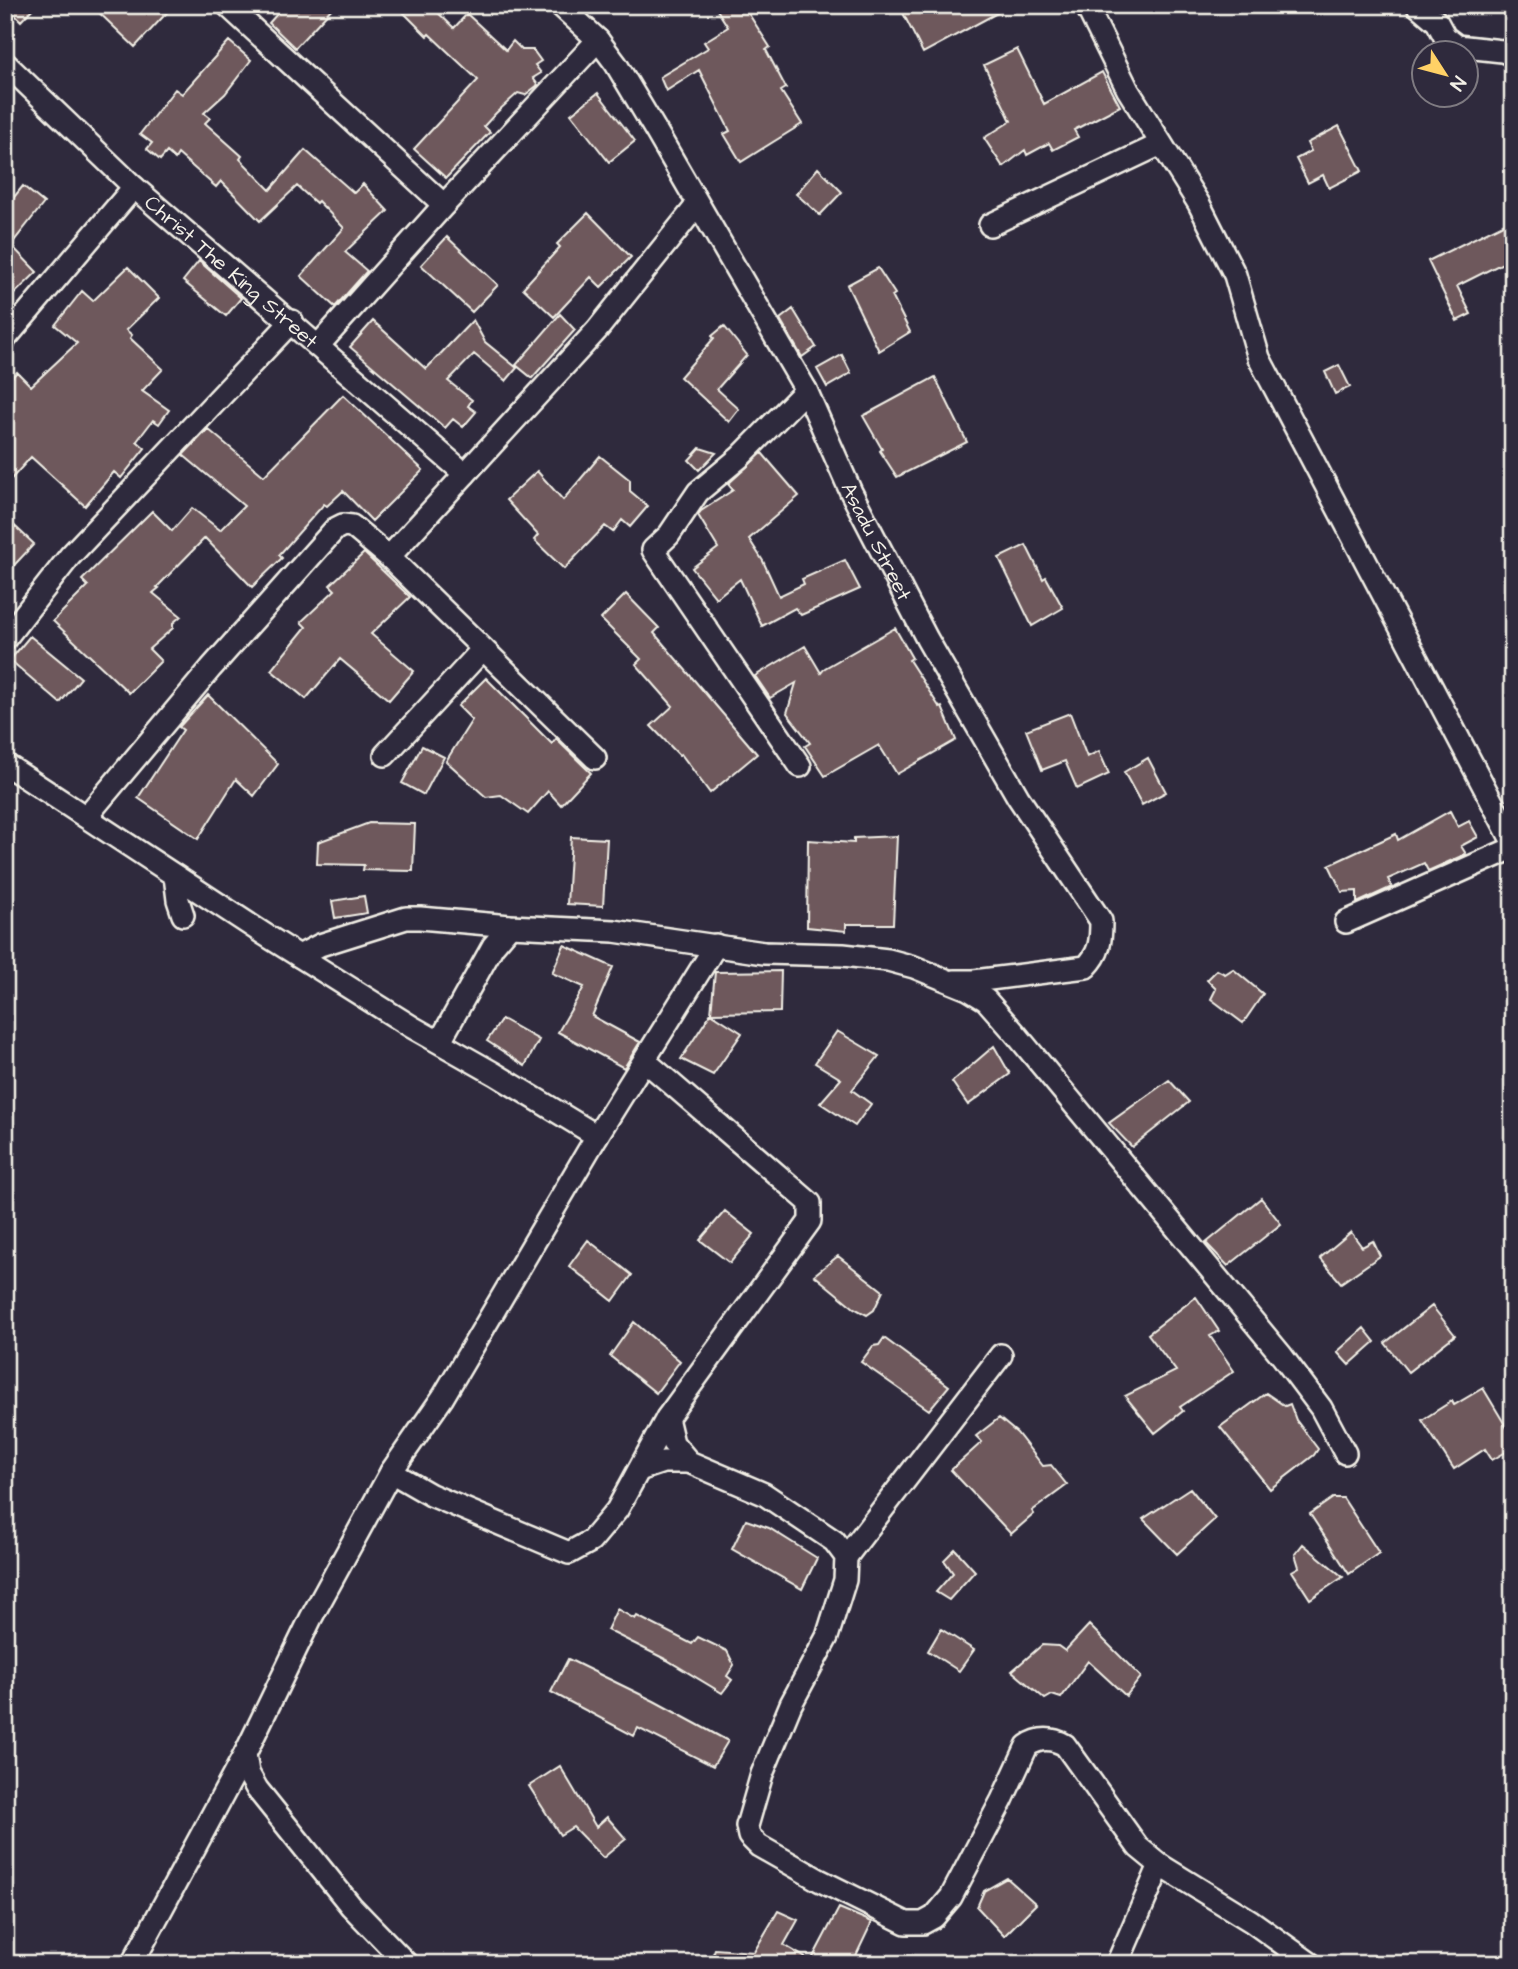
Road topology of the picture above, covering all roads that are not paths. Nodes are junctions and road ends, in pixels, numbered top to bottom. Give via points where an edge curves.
1 (227, 5) edge
2 (560, 5) edge
3 (1086, 5) edge
4 (1417, 5) edge
5 (598, 40) junction
6 (1513, 55) edge
7 (8, 69) edge
8 (1161, 144) junction
9 (134, 187) junction
10 (444, 205) junction
11 (698, 205) junction
12 (990, 225) dead end
13 (292, 321) junction
14 (5, 340) edge
15 (318, 346) junction
16 (806, 390) junction
17 (466, 474) junction
18 (389, 557) junction
19 (5, 639) edge
20 (483, 649) junction
21 (385, 755) dead end
22 (595, 758) dead end
23 (5, 764) edge
24 (800, 766) dead end
25 (86, 817) junction
26 (1513, 842) edge
27 (1513, 848) edge
28 (175, 876) junction
29 (183, 915) dead end
30 (1346, 922) dead end
31 (510, 926) junction
32 (716, 945) junction
33 (299, 956) junction
34 (953, 981) junction
35 (440, 1041) junction
36 (644, 1060) junction
37 (597, 1136) junction
38 (1001, 1355) dead end
39 (667, 1418) junction
40 (1345, 1453) dead end
41 (689, 1462) junction
42 (639, 1470) junction
43 (391, 1472) junction
44 (846, 1557) junction
45 (245, 1754) junction
46 (1160, 1865) junction
47 (132, 1964) edge
48 (407, 1964) edge
49 (1117, 1964) edge
50 (1311, 1964) edge

1 - 10 street
2 - 5 street, Asadu Street
3 - 8 street
4 - 6 street via 1457,46
5 - 10 street
5 - 11 street, Asadu Street
7 - 9 street, Christ The King Street
8 - 12 street
8 - 26 street via 1199,204 1234,275 1266,373
9 - 13 street, Christ The King Street
9 - 14 street
10 - 15 street
11 - 16 street, Asadu Street
11 - 17 street via 597,330
13 - 15 street, Christ The King Street
13 - 19 street via 70,556
15 - 17 street, Christ The King Street
16 - 24 street via 698,492 653,550
16 - 34 street, Asadu Street via 851,492 927,639 1018,796 1101,921 1097,956 1086,967
17 - 18 street
18 - 20 street
18 - 25 street via 352,526 335,529
20 - 21 street
20 - 22 street
23 - 25 street
25 - 28 street
27 - 30 street
28 - 29 street
28 - 33 street
31 - 32 street via 614,931
31 - 33 street via 406,918
31 - 35 street via 493,946
32 - 34 street via 764,953 888,960
32 - 36 street
33 - 35 street
34 - 40 street via 986,1000 1015,1033 1282,1356 1321,1408
35 - 37 street
36 - 37 street
36 - 39 street via 810,1203 810,1221
37 - 43 street via 443,1397
38 - 44 street
39 - 41 street via 673,1443
39 - 42 street
41 - 42 street via 663,1462
41 - 44 street via 764,1494 834,1541
42 - 43 street via 617,1510 592,1541 569,1553 432,1495
43 - 45 street via 311,1618
44 - 46 street via 845,1580 827,1637 791,1704 762,1773 747,1826 759,1846 906,1923 923,1923 951,1897 1027,1746 1055,1739 1065,1745 1138,1847
45 - 47 street
45 - 48 street via 257,1790 351,1906
46 - 49 street
46 - 50 street

